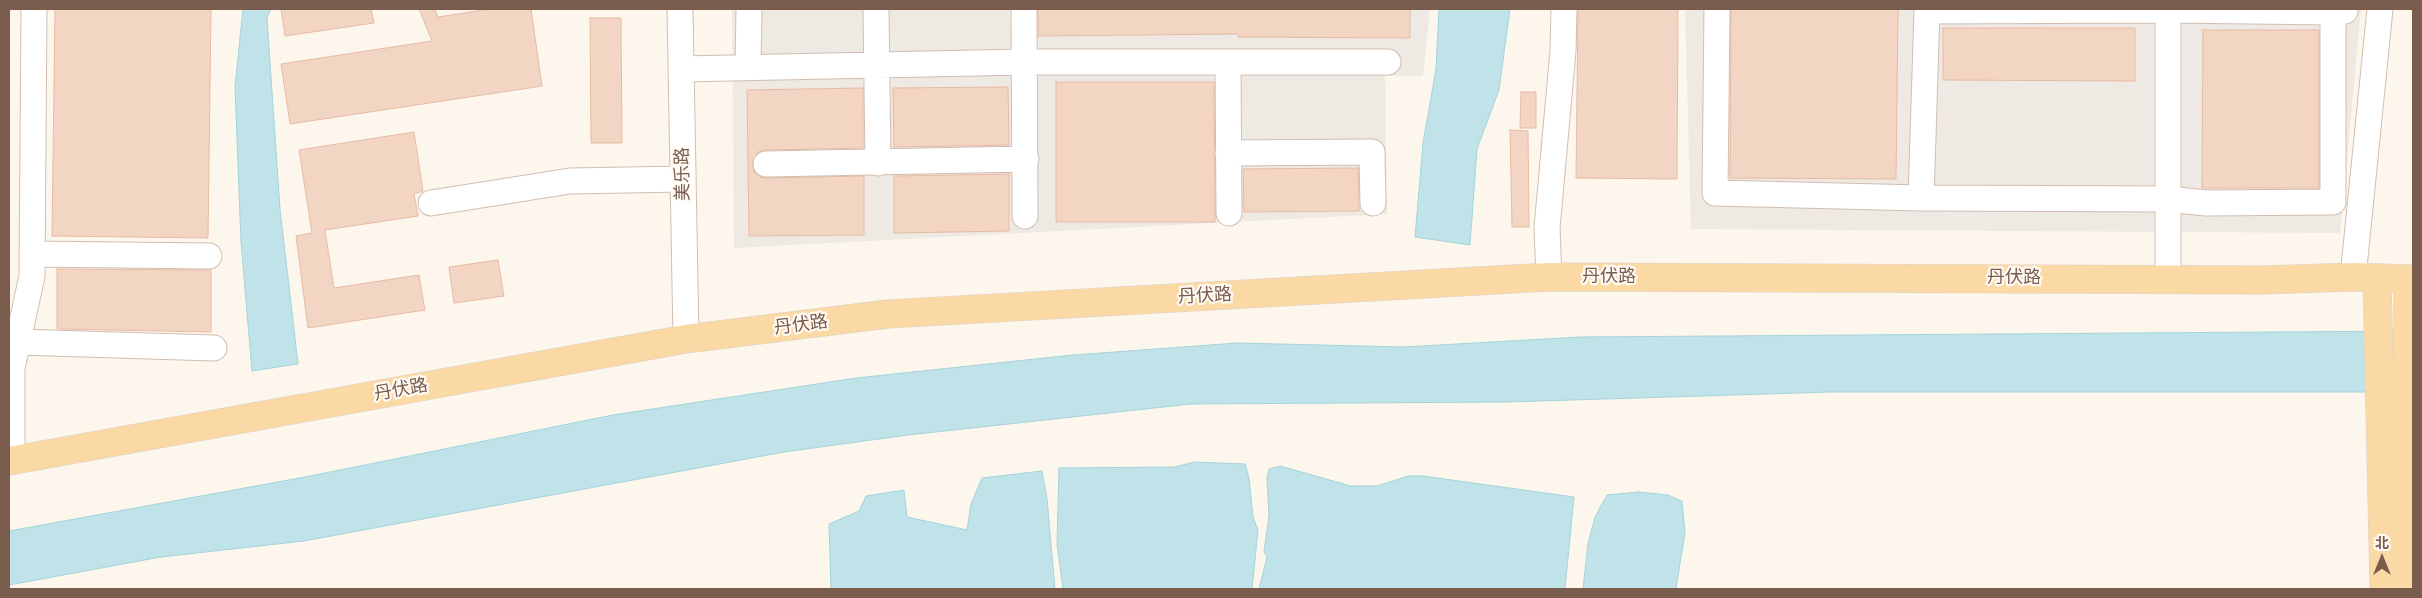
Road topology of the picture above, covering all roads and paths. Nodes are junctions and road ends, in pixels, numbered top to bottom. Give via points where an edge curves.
1 (34, 9) edge
2 (680, 9) edge
3 (749, 9) edge
4 (876, 9) edge
5 (1024, 9) edge
6 (1564, 9) edge
7 (1717, 9) edge
8 (2168, 9) edge
9 (2380, 9) edge
10 (2339, 10) edge
11 (1024, 62) junction
12 (1228, 62) junction
13 (1388, 62) dead end
14 (877, 65) junction
15 (748, 67) junction
16 (681, 68) junction
17 (1228, 153) junction
18 (1026, 159) junction
19 (878, 163) junction
20 (766, 164) dead end
21 (683, 179) junction
22 (1921, 198) junction
23 (2168, 199) junction
24 (431, 203) dead end
25 (1373, 204) dead end
26 (1229, 213) dead end
27 (1025, 216) dead end
28 (32, 254) junction
29 (209, 256) dead end
30 (1549, 277) junction
31 (2365, 277) junction
32 (2168, 279) junction
33 (2410, 279) edge
34 (686, 339) junction
35 (18, 342) junction
36 (214, 348) dead end
37 (10, 461) edge
38 (2384, 589) edge
39 (2406, 589) edge

1 - 28 street
2 - 16 street, 美乐路
3 - 15 street
4 - 14 street
5 - 11 street
6 - 30 street via 1547,228
7 - 22 street via 1715,193
8 - 10 street
8 - 22 street via 1927,11
8 - 23 street
9 - 31 street
10 - 23 street via 2334,202 2206,203
11 - 12 street
11 - 14 street
11 - 18 street
12 - 13 street
12 - 17 street
14 - 15 street
14 - 19 street
15 - 16 street
16 - 21 street, 美乐路
17 - 25 street via 1372,152
17 - 26 street
18 - 19 street
18 - 27 street
19 - 20 street
21 - 24 street via 570,182
21 - 34 street, 美乐路
22 - 23 street
23 - 32 street
28 - 29 street
28 - 35 street via 32,276
30 - 32 main road, 丹伏路
30 - 34 main road, 丹伏路 via 888,314
31 - 32 main road, 丹伏路
31 - 33 main road, 丹伏路
31 - 38 main road via 2378,322
33 - 39 main road
34 - 37 main road, 丹伏路
35 - 36 street
35 - 37 street via 12,368

